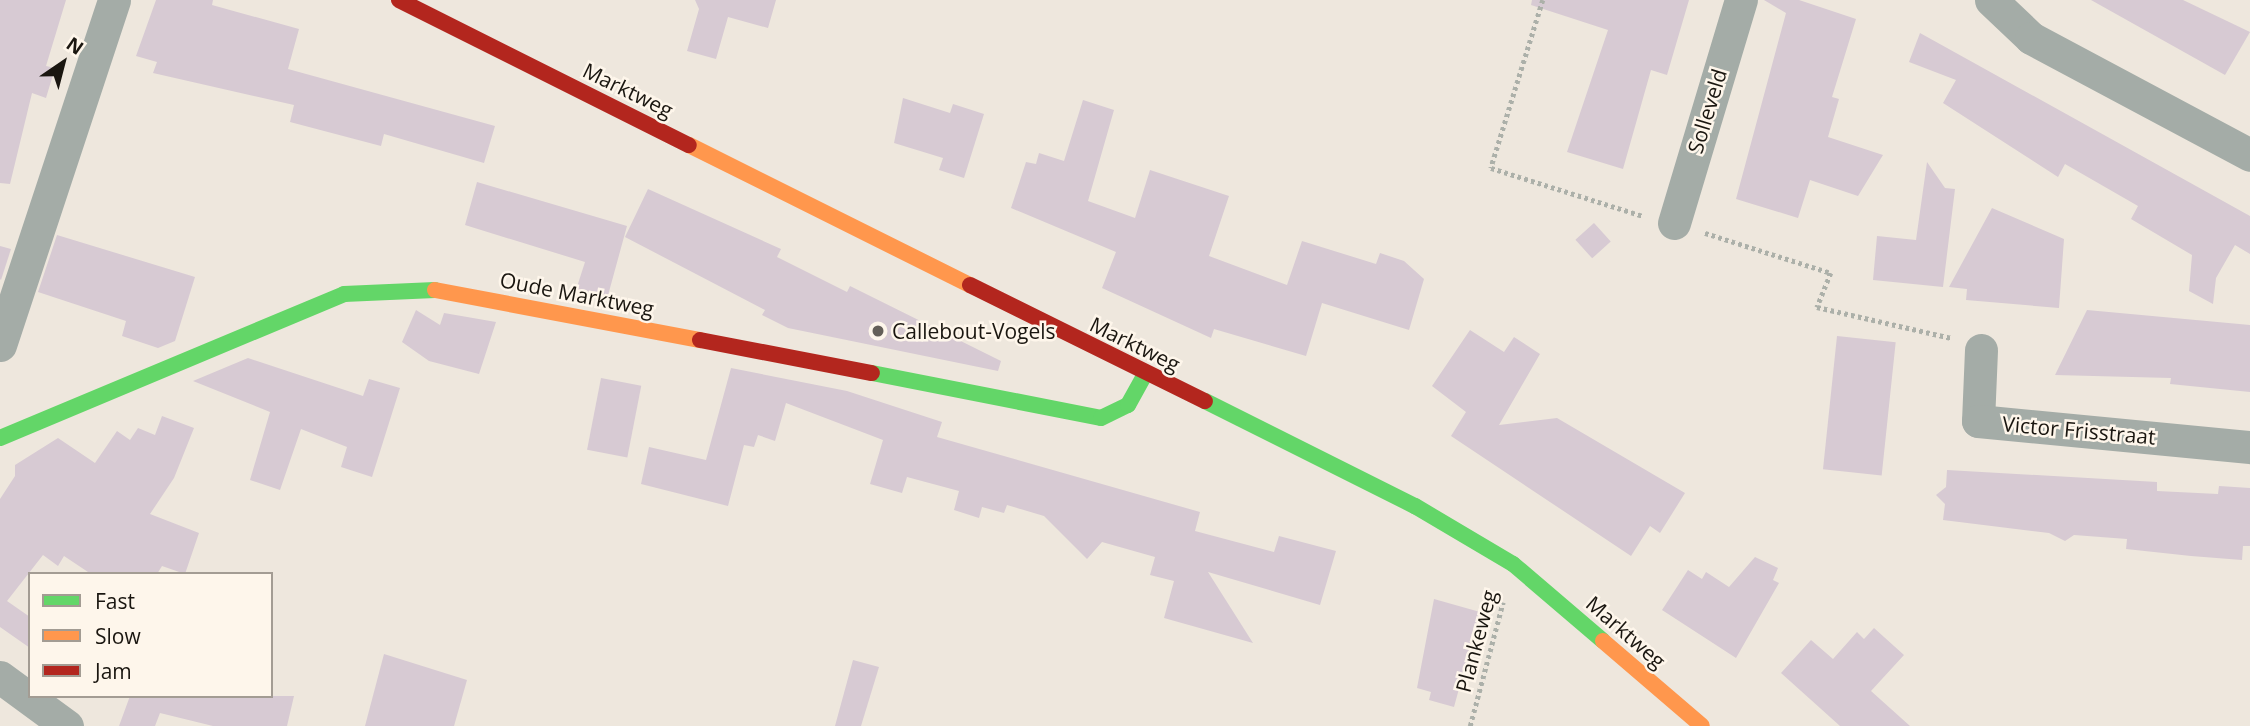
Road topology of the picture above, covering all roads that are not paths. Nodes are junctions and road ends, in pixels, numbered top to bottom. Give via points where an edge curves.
1 (114, 0) edge
2 (400, 0) edge
3 (1741, 0) edge
4 (1991, 0) edge
5 (2250, 155) edge
6 (1674, 223) dead end
7 (0, 345) edge
8 (1981, 350) dead end
9 (1146, 373) junction
10 (0, 438) edge
11 (2250, 447) edge
12 (0, 677) edge
13 (28, 697) edge
14 (29, 698) edge
15 (67, 726) edge
16 (1702, 726) edge

1 - 7 street
2 - 9 street, Marktweg
3 - 6 street, Solleveld
4 - 5 street via 2031,38
8 - 11 street, Victor Frisstraat via 1978,421
9 - 10 street, Oude Marktweg via 1128,405 1101,418 457,292 401,287 344,294
9 - 16 street, Marktweg via 1415,506 1513,564
12 - 13 street
14 - 15 street

